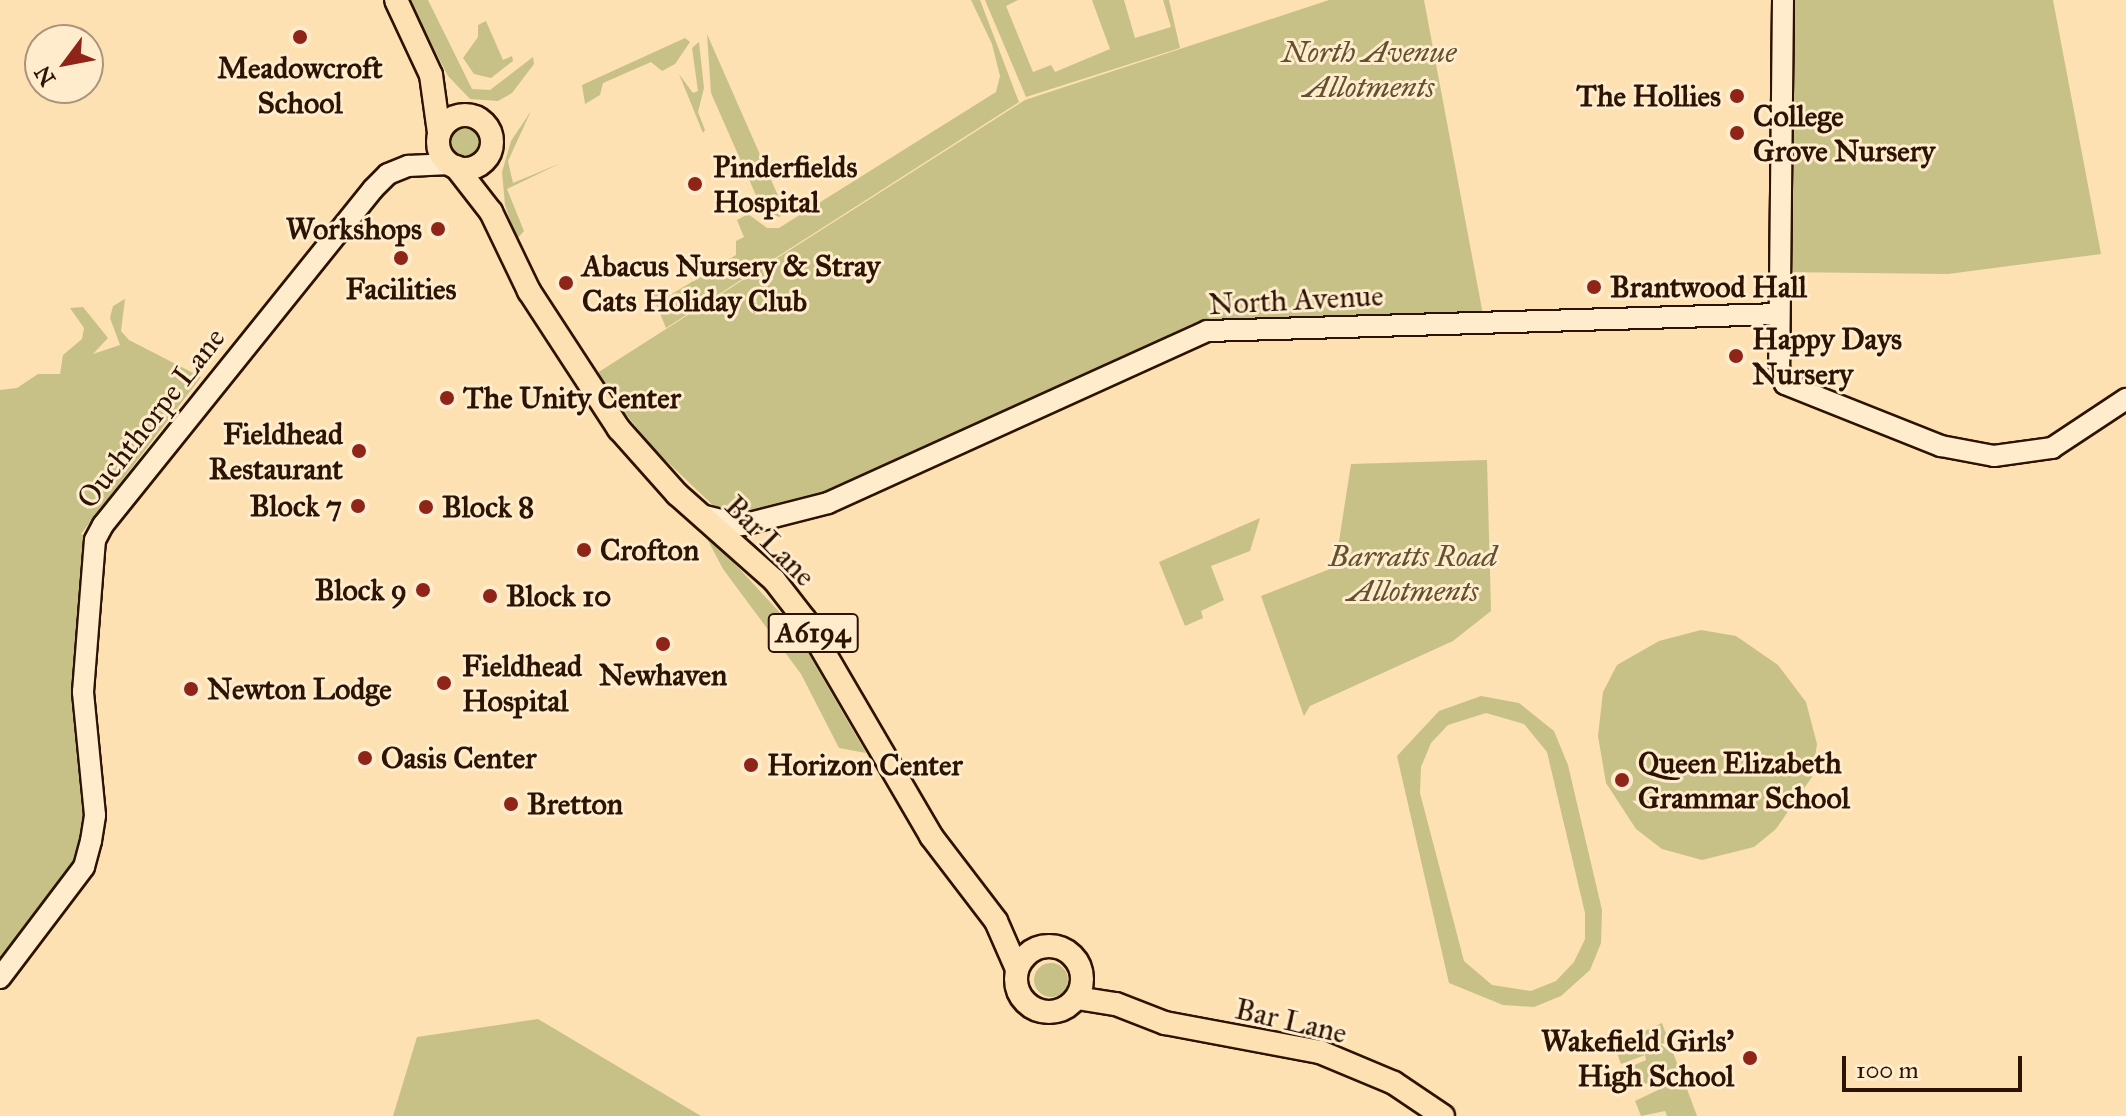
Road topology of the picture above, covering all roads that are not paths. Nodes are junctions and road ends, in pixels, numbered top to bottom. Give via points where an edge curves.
1 (396, 0) edge
2 (1783, 0) edge
3 (431, 75) junction
4 (466, 115) junction
5 (438, 135) junction
6 (489, 153) junction
7 (408, 166) junction
8 (453, 166) junction
9 (491, 212) junction
10 (1779, 314) junction
11 (2126, 399) edge
12 (703, 516) junction
13 (759, 522) junction
14 (743, 551) junction
15 (996, 921) junction
16 (1045, 946) junction
17 (1017, 969) junction
18 (1082, 976) junction
19 (0, 978) edge
20 (1077, 998) junction
21 (1116, 1004) junction
22 (1443, 1116) edge

1 - 3 main road, A6194
2 - 10 street
3 - 4 main road, A6194
3 - 5 main road, A6194
4 - 5 main road via 450,119
4 - 6 main road, A6194 via 488,128
5 - 7 street, Ouchthorpe Lane
5 - 8 main road, A6194 via 441,156
6 - 8 main road via 474,167
6 - 9 main road, Bar Lane / A6194
7 - 8 street, Ouchthorpe Lane
7 - 19 street, Ouchthorpe Lane via 388,174 373,189 99,533 83,692 95,815 91,841 84,867
8 - 9 main road, Bar Lane / A6194
9 - 12 main road, Bar Lane / A6194 via 529,291 589,386 619,429
10 - 11 street via 1779,369 1785,384 1941,446 1994,456 2052,448
10 - 13 street, North Avenue via 1207,331 828,503
12 - 13 street, North Avenue via 732,525
12 - 14 main road, Bar Lane / A6194
13 - 14 street via 747,535
14 - 15 main road, Bar Lane / A6194 via 805,620 931,836
15 - 16 main road, Bar Lane / A6194
15 - 17 main road, Bar Lane / A6194
16 - 17 main road via 1028,953
16 - 18 main road, A6194 via 1071,955
17 - 20 main road, A6194 via 1018,992 1030,1007 1060,1011
18 - 20 main road
18 - 21 main road, Bar Lane / A6194
20 - 21 main road, Bar Lane / A6194
21 - 22 main road, Bar Lane / A6194 via 1165,1023 1320,1052 1394,1083

